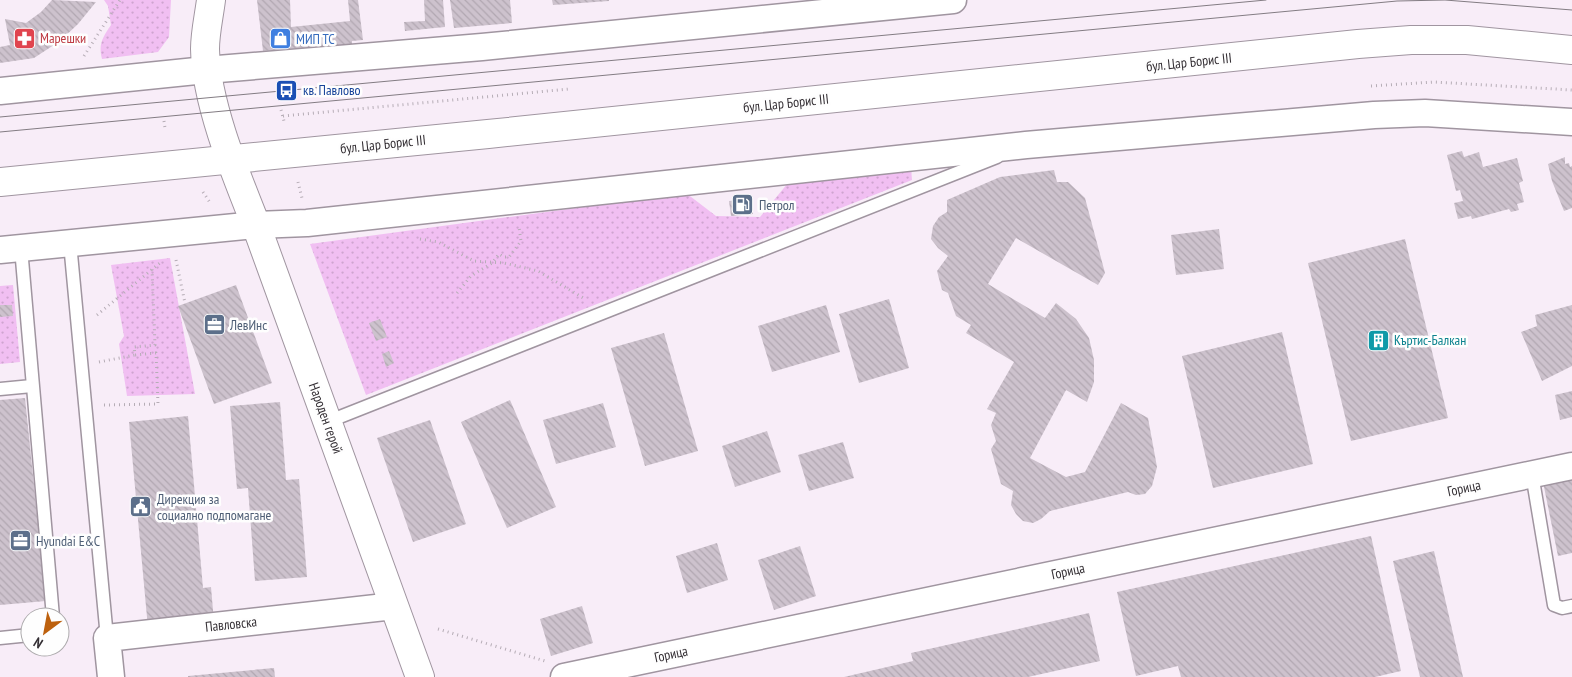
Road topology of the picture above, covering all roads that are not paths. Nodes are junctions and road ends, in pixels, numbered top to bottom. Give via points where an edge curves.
1 (211, 0) edge
2 (953, 0) edge
3 (851, 5) edge
4 (1572, 50) edge
5 (206, 70) junction
6 (0, 91) edge
7 (1572, 122) edge
8 (1026, 146) junction
9 (230, 159) junction
10 (0, 182) edge
11 (256, 225) junction
12 (70, 243) junction
13 (11, 249) edge
14 (32, 386) junction
15 (0, 389) edge
16 (328, 422) junction
17 (1572, 466) edge
18 (1532, 474) junction
19 (394, 606) junction
20 (1572, 606) edge
21 (52, 607) edge
22 (20, 636) edge
23 (0, 638) edge
24 (107, 638) junction
25 (573, 675) edge
26 (111, 677) edge
27 (420, 677) edge

1 - 5 main road, Народен герой via 205,48
2 - 3 street
3 - 5 street via 491,46
4 - 9 main road, бул. Цар Борис III via 1467,40 1411,40
5 - 6 street
5 - 9 main road, Народен герой
7 - 8 street via 1400,114
8 - 11 street via 307,223
8 - 16 lane
9 - 10 main road, бул. Цар Борис III
9 - 11 main road, Народен герой
11 - 12 street
11 - 16 main road, Народен герой
12 - 13 street
12 - 24 lane
13 - 14 lane
14 - 15 lane
14 - 21 lane
16 - 19 main road, Народен герой
17 - 18 street, Горица
18 - 20 lane via 1554,605 1562,608
18 - 25 street, Горица
19 - 24 street, Павловска
19 - 27 main road, Народен герой
22 - 23 lane
24 - 26 street

